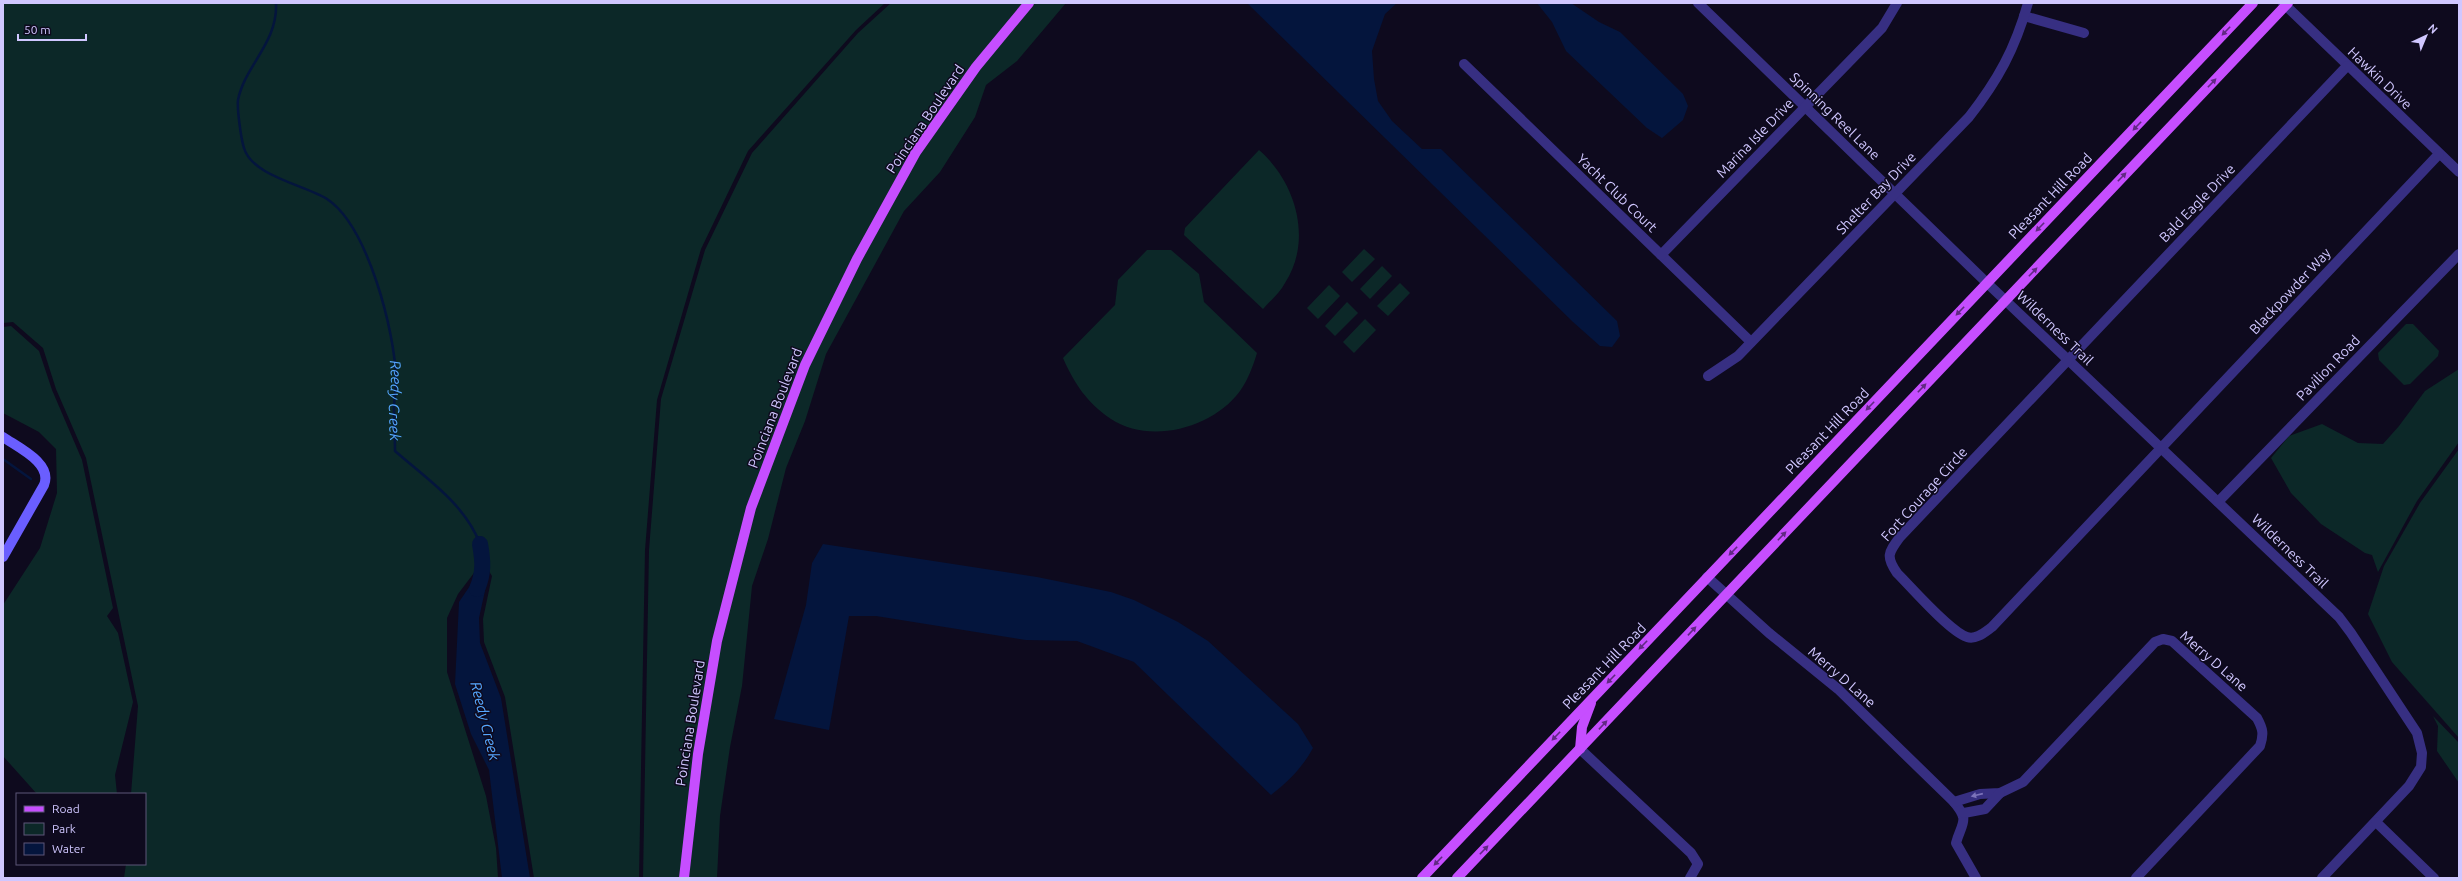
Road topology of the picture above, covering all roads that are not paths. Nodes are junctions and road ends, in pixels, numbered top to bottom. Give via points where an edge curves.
1 (1029, 3) edge
2 (1698, 3) edge
3 (1897, 3) edge
4 (2028, 3) edge
5 (2253, 3) edge
6 (2285, 4) edge
7 (2024, 16) junction
8 (2084, 33) dead end
9 (1464, 64) dead end
10 (2347, 66) junction
11 (1805, 107) junction
12 (2439, 154) junction
13 (2459, 172) edge
14 (1895, 194) junction
15 (2459, 254) edge
16 (1661, 255) junction
17 (1987, 283) junction
18 (2006, 300) junction
19 (1751, 342) junction
20 (2068, 360) junction
21 (1708, 376) dead end
22 (3, 437) edge
23 (2161, 448) junction
24 (2218, 502) junction
25 (3, 557) edge
26 (1707, 577) junction
27 (1726, 595) junction
28 (1593, 698) junction
29 (1580, 749) junction
30 (2000, 793) junction
31 (1954, 802) junction
32 (1964, 813) junction
33 (2376, 822) junction
34 (684, 878) edge
35 (1422, 878) edge
36 (1457, 878) edge
37 (1690, 878) edge
38 (1976, 878) edge
39 (2136, 878) edge
40 (2322, 878) edge
41 (2434, 878) edge

1 - 34 main road, Poinciana Boulevard via 976,67 916,152 857,259 805,365 751,508 717,641 698,754
2 - 11 street, Spinning Reel Lane
3 - 11 street, Marina Isle Drive via 1882,28
4 - 7 street, Shelter Bay Drive
5 -> 17 main road, Pleasant Hill Road
6 - 10 street, Hawkin Drive
18 -> 6 main road
7 - 8 street
7 - 14 street, Shelter Bay Drive via 2017,37 1993,86 1969,117
9 - 16 street, Yacht Club Court
10 - 12 street, Hawkin Drive
10 - 20 street, Bald Eagle Drive
11 - 14 street, Spinning Reel Lane
11 - 16 street, Marina Isle Drive
12 - 13 street, Hawkin Drive
12 - 23 street, Blackpowder Way
14 - 17 street, Spinning Reel Lane
14 - 19 street, Shelter Bay Drive
15 - 24 street, Pavilion Road
16 - 19 street, Yacht Club Court
17 - 18 street, Wilderness Trail
17 -> 26 main road, Pleasant Hill Road
18 - 20 street, Wilderness Trail
27 -> 18 main road
19 - 21 street, Shelter Bay Drive via 1738,356
20 - 23 street, Wilderness Trail
20 - 23 street, Fort Courage Circle via 1890,550 1889,562 1897,573 1956,631 1968,638 1980,635 1992,627
22 - 25 street via 35,460 45,475 44,485
23 - 24 street, Wilderness Trail
24 - 33 street, Wilderness Trail via 2338,617 2417,734 2422,753 2421,767 2409,786
26 - 27 street, Merry D Lane
26 -> 28 main road, Pleasant Hill Road
29 -> 27 main road
27 - 31 street, Merry D Lane via 1838,690
28 - 29 main road via 1582,728
28 -> 35 main road, Pleasant Hill Road
36 -> 29 main road
29 - 37 street via 1691,854 1698,864
30 -> 31 street, Merry D Lane via 1980,794
30 - 32 street, Merry D Lane via 1985,808
30 - 39 street, Merry D Lane via 2022,782 2155,642 2163,639 2172,641 2257,718 2264,736 2260,746
31 - 32 street, Merry D Lane
32 - 38 street via 1965,824 1956,844
33 - 40 street, Wilderness Trail
33 - 41 street

